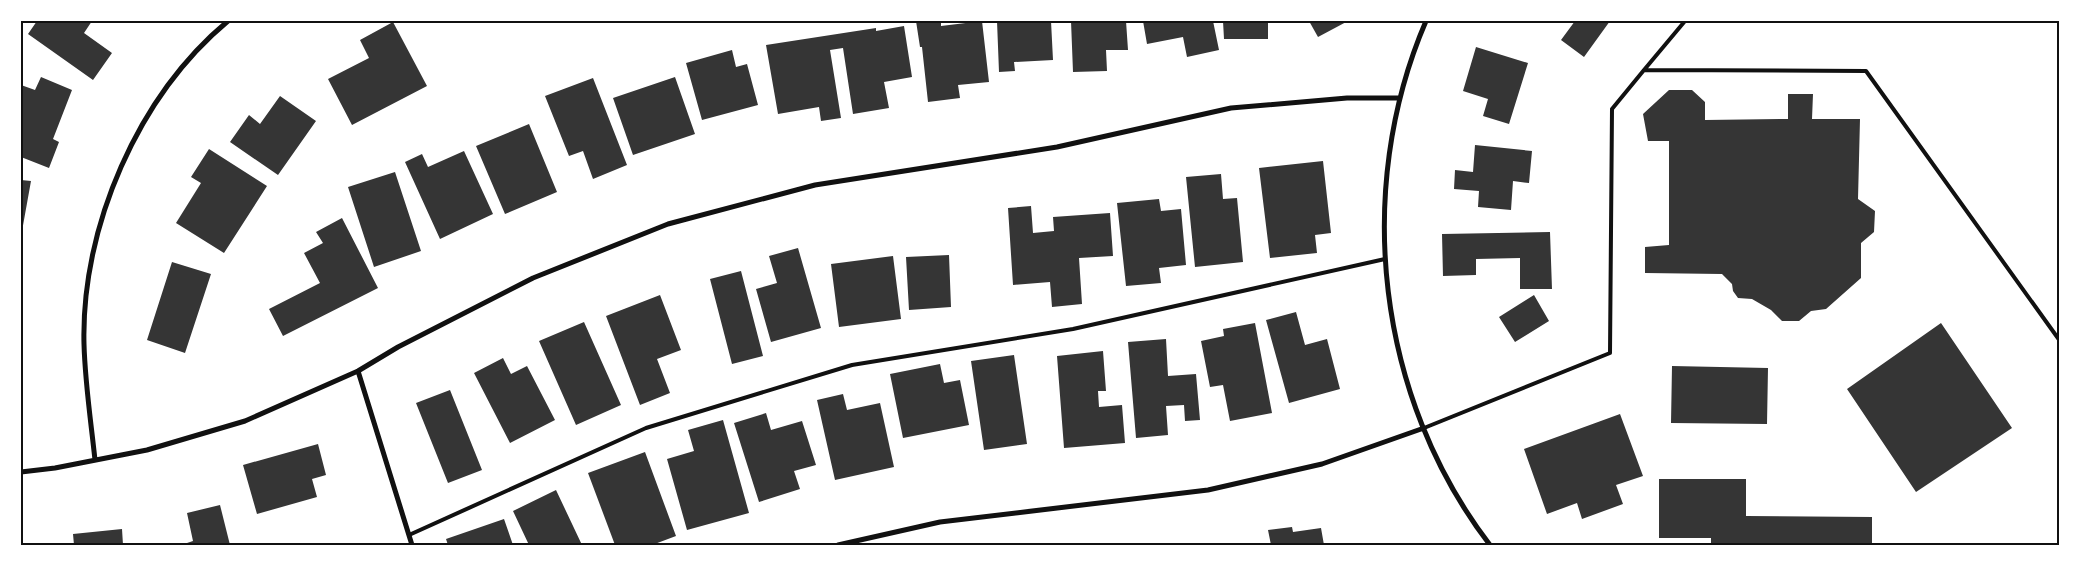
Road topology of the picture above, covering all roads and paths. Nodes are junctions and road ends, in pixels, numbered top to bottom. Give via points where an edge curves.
1 (228, 21) edge
2 (1426, 21) edge
3 (1685, 21) edge
4 (1644, 70) junction
5 (1399, 98) junction
6 (1385, 259) junction
7 (2060, 341) edge
8 (358, 372) junction
9 (1424, 428) junction
10 (95, 460) junction
11 (21, 472) edge
12 (409, 535) junction
13 (412, 545) edge
14 (838, 545) edge
15 (1490, 545) edge

1 - 10 street via 193,56 160,99 120,168 104,210 86,298 84,342
2 - 5 street
3 - 4 lane
4 - 7 lane via 1866,71
4 - 9 lane via 1612,110 1610,353
5 - 6 street via 1389,147
5 - 8 street via 1347,98 1231,108 1056,147 815,185 668,224 533,278 398,347
6 - 9 street via 1392,316 1404,370
6 - 12 lane via 1073,329 852,365 646,428
8 - 10 street via 245,421 147,450
8 - 12 street
9 - 14 street via 1322,464 1208,490 940,522
9 - 15 street via 1446,476 1474,525
10 - 11 street
12 - 13 street

